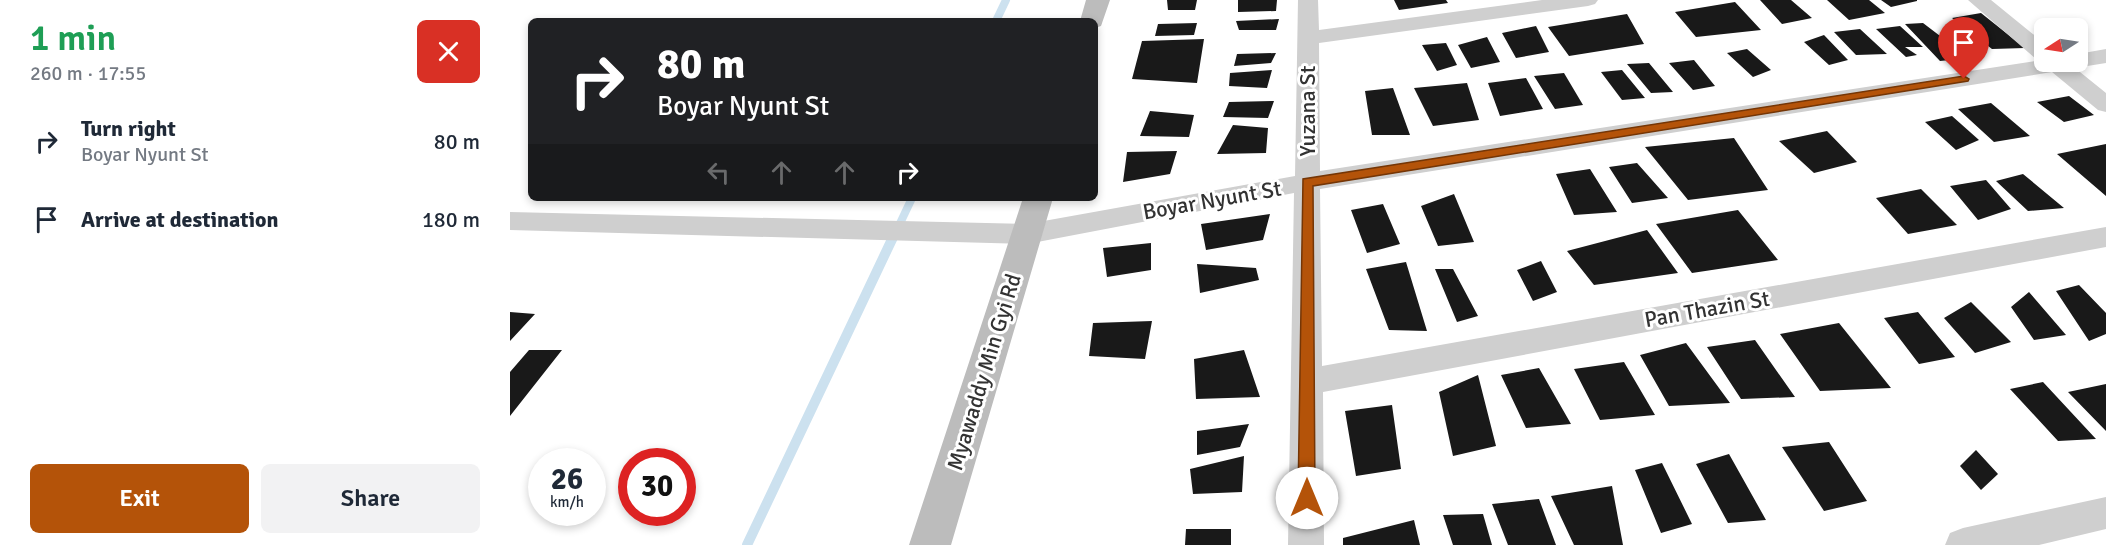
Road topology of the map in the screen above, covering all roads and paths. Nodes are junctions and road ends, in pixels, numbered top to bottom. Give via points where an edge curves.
1 (1098, 0) edge
2 (1308, 0) edge
3 (1588, 0) edge
4 (1978, 0) edge
5 (1093, 18) edge
6 (1308, 38) junction
7 (2034, 40) edge
8 (2106, 56) edge
9 (2088, 58) edge
10 (2034, 64) edge
11 (2073, 72) edge
12 (2106, 105) edge
13 (1307, 182) junction
14 (1037, 201) edge
15 (510, 220) edge
16 (1027, 234) junction
17 (2106, 237) edge
18 (1307, 382) junction
19 (2106, 513) edge
20 (930, 545) edge
21 (1306, 545) edge
22 (1963, 545) edge

1 - 5 main road
2 - 6 street, Yuzana St
3 - 6 street
4 - 7 street
6 - 13 street, Yuzana St
8 - 9 street, Boyar Nyunt St
10 - 13 street, Boyar Nyunt St
11 - 12 street
13 - 16 street, Boyar Nyunt St
13 - 18 street, Yuzana St
14 - 16 main road, Myawaddy Min Gyi Rd
15 - 16 street, Boyar Nyunt St
16 - 20 main road, Myawaddy Min Gyi Rd
17 - 18 street, Pan Thazin St
18 - 21 street, Yuzana St
19 - 22 street

